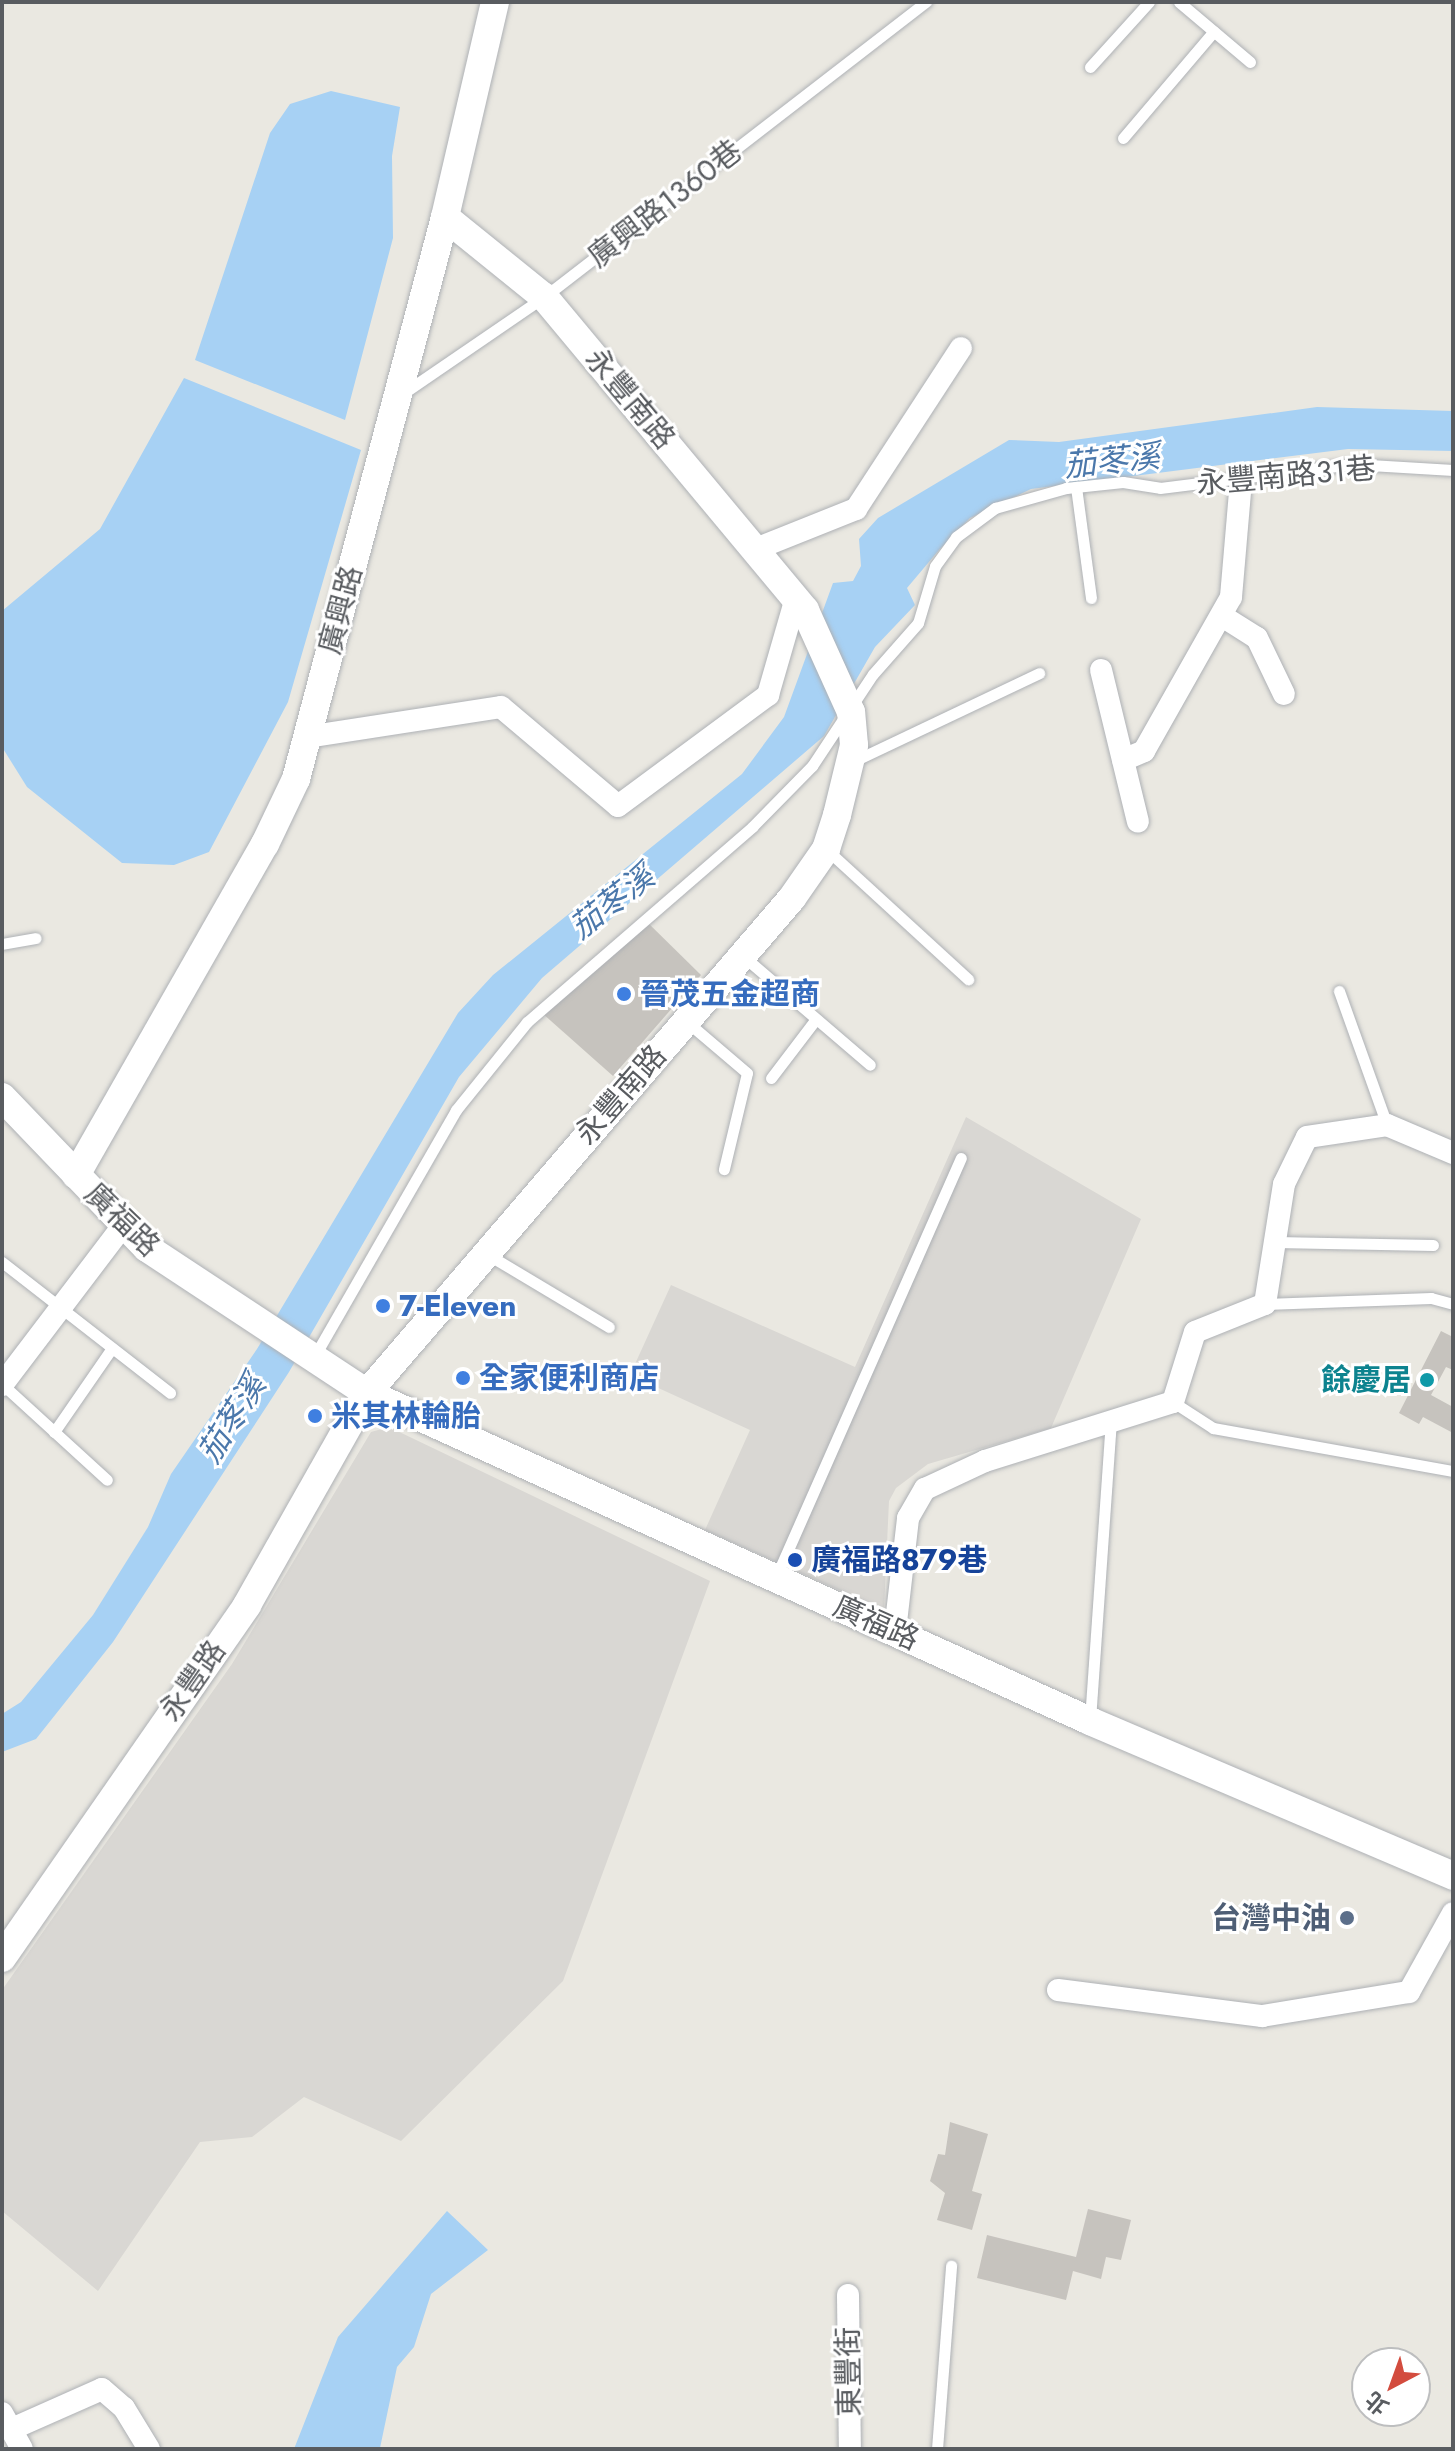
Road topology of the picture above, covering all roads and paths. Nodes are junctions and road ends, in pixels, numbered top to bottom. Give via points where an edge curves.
1 (495, 2) edge
2 (926, 2) edge
3 (1149, 2) edge
4 (1179, 2) edge
5 (1214, 31) junction
6 (1250, 62) dead end
7 (1090, 67) dead end
8 (1123, 138) dead end
9 (445, 217) junction
10 (544, 297) junction
11 (961, 348) dead end
12 (398, 397) junction
13 (1453, 470) edge
14 (1241, 481) junction
15 (1076, 487) junction
16 (756, 549) junction
17 (796, 598) junction
18 (1091, 598) dead end
19 (1222, 616) junction
20 (1101, 670) dead end
21 (1039, 673) dead end
22 (1284, 694) dead end
23 (847, 699) junction
24 (307, 737) junction
25 (1123, 760) junction
26 (850, 763) junction
27 (1138, 822) dead end
28 (826, 849) junction
29 (35, 938) dead end
30 (2, 944) edge
31 (742, 956) junction
32 (968, 979) dead end
33 (1339, 991) dead end
34 (816, 1019) junction
35 (685, 1021) junction
36 (870, 1065) dead end
37 (771, 1078) dead end
38 (2, 1097) edge
39 (1387, 1125) junction
40 (1453, 1153) edge
41 (961, 1158) dead end
42 (724, 1169) dead end
43 (76, 1175) junction
44 (122, 1227) junction
45 (1275, 1242) junction
46 (1433, 1245) dead end
47 (483, 1251) junction
48 (2, 1262) edge
49 (1265, 1304) junction
50 (1453, 1304) edge
51 (60, 1307) junction
52 (609, 1327) dead end
53 (112, 1348) junction
54 (310, 1358) junction
55 (2, 1385) edge
56 (170, 1393) dead end
57 (367, 1393) junction
58 (1173, 1402) junction
59 (1111, 1421) junction
60 (54, 1432) junction
61 (1451, 1466) edge
62 (107, 1480) dead end
63 (776, 1577) junction
64 (895, 1631) junction
65 (1090, 1721) junction
66 (1453, 1876) edge
67 (1453, 1913) edge
68 (2, 1958) edge
69 (1058, 1990) dead end
70 (951, 2266) dead end
71 (848, 2295) dead end
72 (13, 2430) edge
73 (149, 2449) edge
74 (850, 2449) edge
75 (937, 2449) edge

1 - 9 street, 廣興路
2 - 10 lane, 廣興路1360巷
3 - 7 lane
4 - 5 lane
5 - 6 lane
5 - 8 lane
9 - 10 street, 永豐南路
9 - 12 street, 廣興路
10 - 12 lane, 廣興路1360巷
10 - 16 street, 永豐南路
11 - 16 street via 856,509
12 - 24 street, 廣興路
13 - 14 lane, 永豐南路31巷 via 1353,464
14 - 15 lane, 永豐南路31巷
14 - 19 street via 1231,597
15 - 18 lane
15 - 23 lane, 永豐南路31巷 via 995,508 956,537 935,566 918,623
16 - 17 street, 永豐南路
17 - 23 street, 永豐南路
17 - 24 street via 768,695 618,806 501,707
19 - 22 street via 1257,638
19 - 25 street via 1144,751
20 - 25 street
21 - 26 lane
23 - 26 street, 永豐南路
23 - 54 lane, 永豐南路31巷 via 812,766 752,827 527,1022 456,1110
24 - 43 street, 廣興路 via 296,779 265,844
25 - 27 street
26 - 28 street, 永豐南路
28 - 31 street, 永豐南路
28 - 32 lane
29 - 30 lane
31 - 34 lane
31 - 35 street, 永豐南路
33 - 39 lane
34 - 36 lane
34 - 37 lane
35 - 42 lane via 747,1073
35 - 47 street, 永豐南路
38 - 43 street, 廣福路
39 - 40 street
39 - 45 street via 1307,1137 1284,1184
41 - 63 lane
43 - 44 street, 廣福路
44 - 51 street
44 - 54 street, 廣福路
45 - 46 lane
45 - 49 street
47 - 52 lane
47 - 57 street, 永豐南路
48 - 51 lane
49 - 50 lane via 1431,1298
49 - 58 street via 1195,1332
51 - 53 lane
51 - 55 street
53 - 56 lane
53 - 60 lane
54 - 57 street, 廣福路
55 - 60 lane
57 - 63 street, 廣福路
57 - 68 street, 永豐路 via 247,1605
58 - 59 street
58 - 61 lane via 1213,1428
59 - 64 street via 985,1461 925,1489 908,1518
59 - 65 lane
60 - 62 lane
63 - 64 street, 廣福路
64 - 65 street, 廣福路
65 - 66 street, 廣福路
67 - 69 street via 1409,1992 1262,2016
70 - 75 lane
71 - 74 street, 東豐街
72 - 73 street via 102,2389 124,2408

